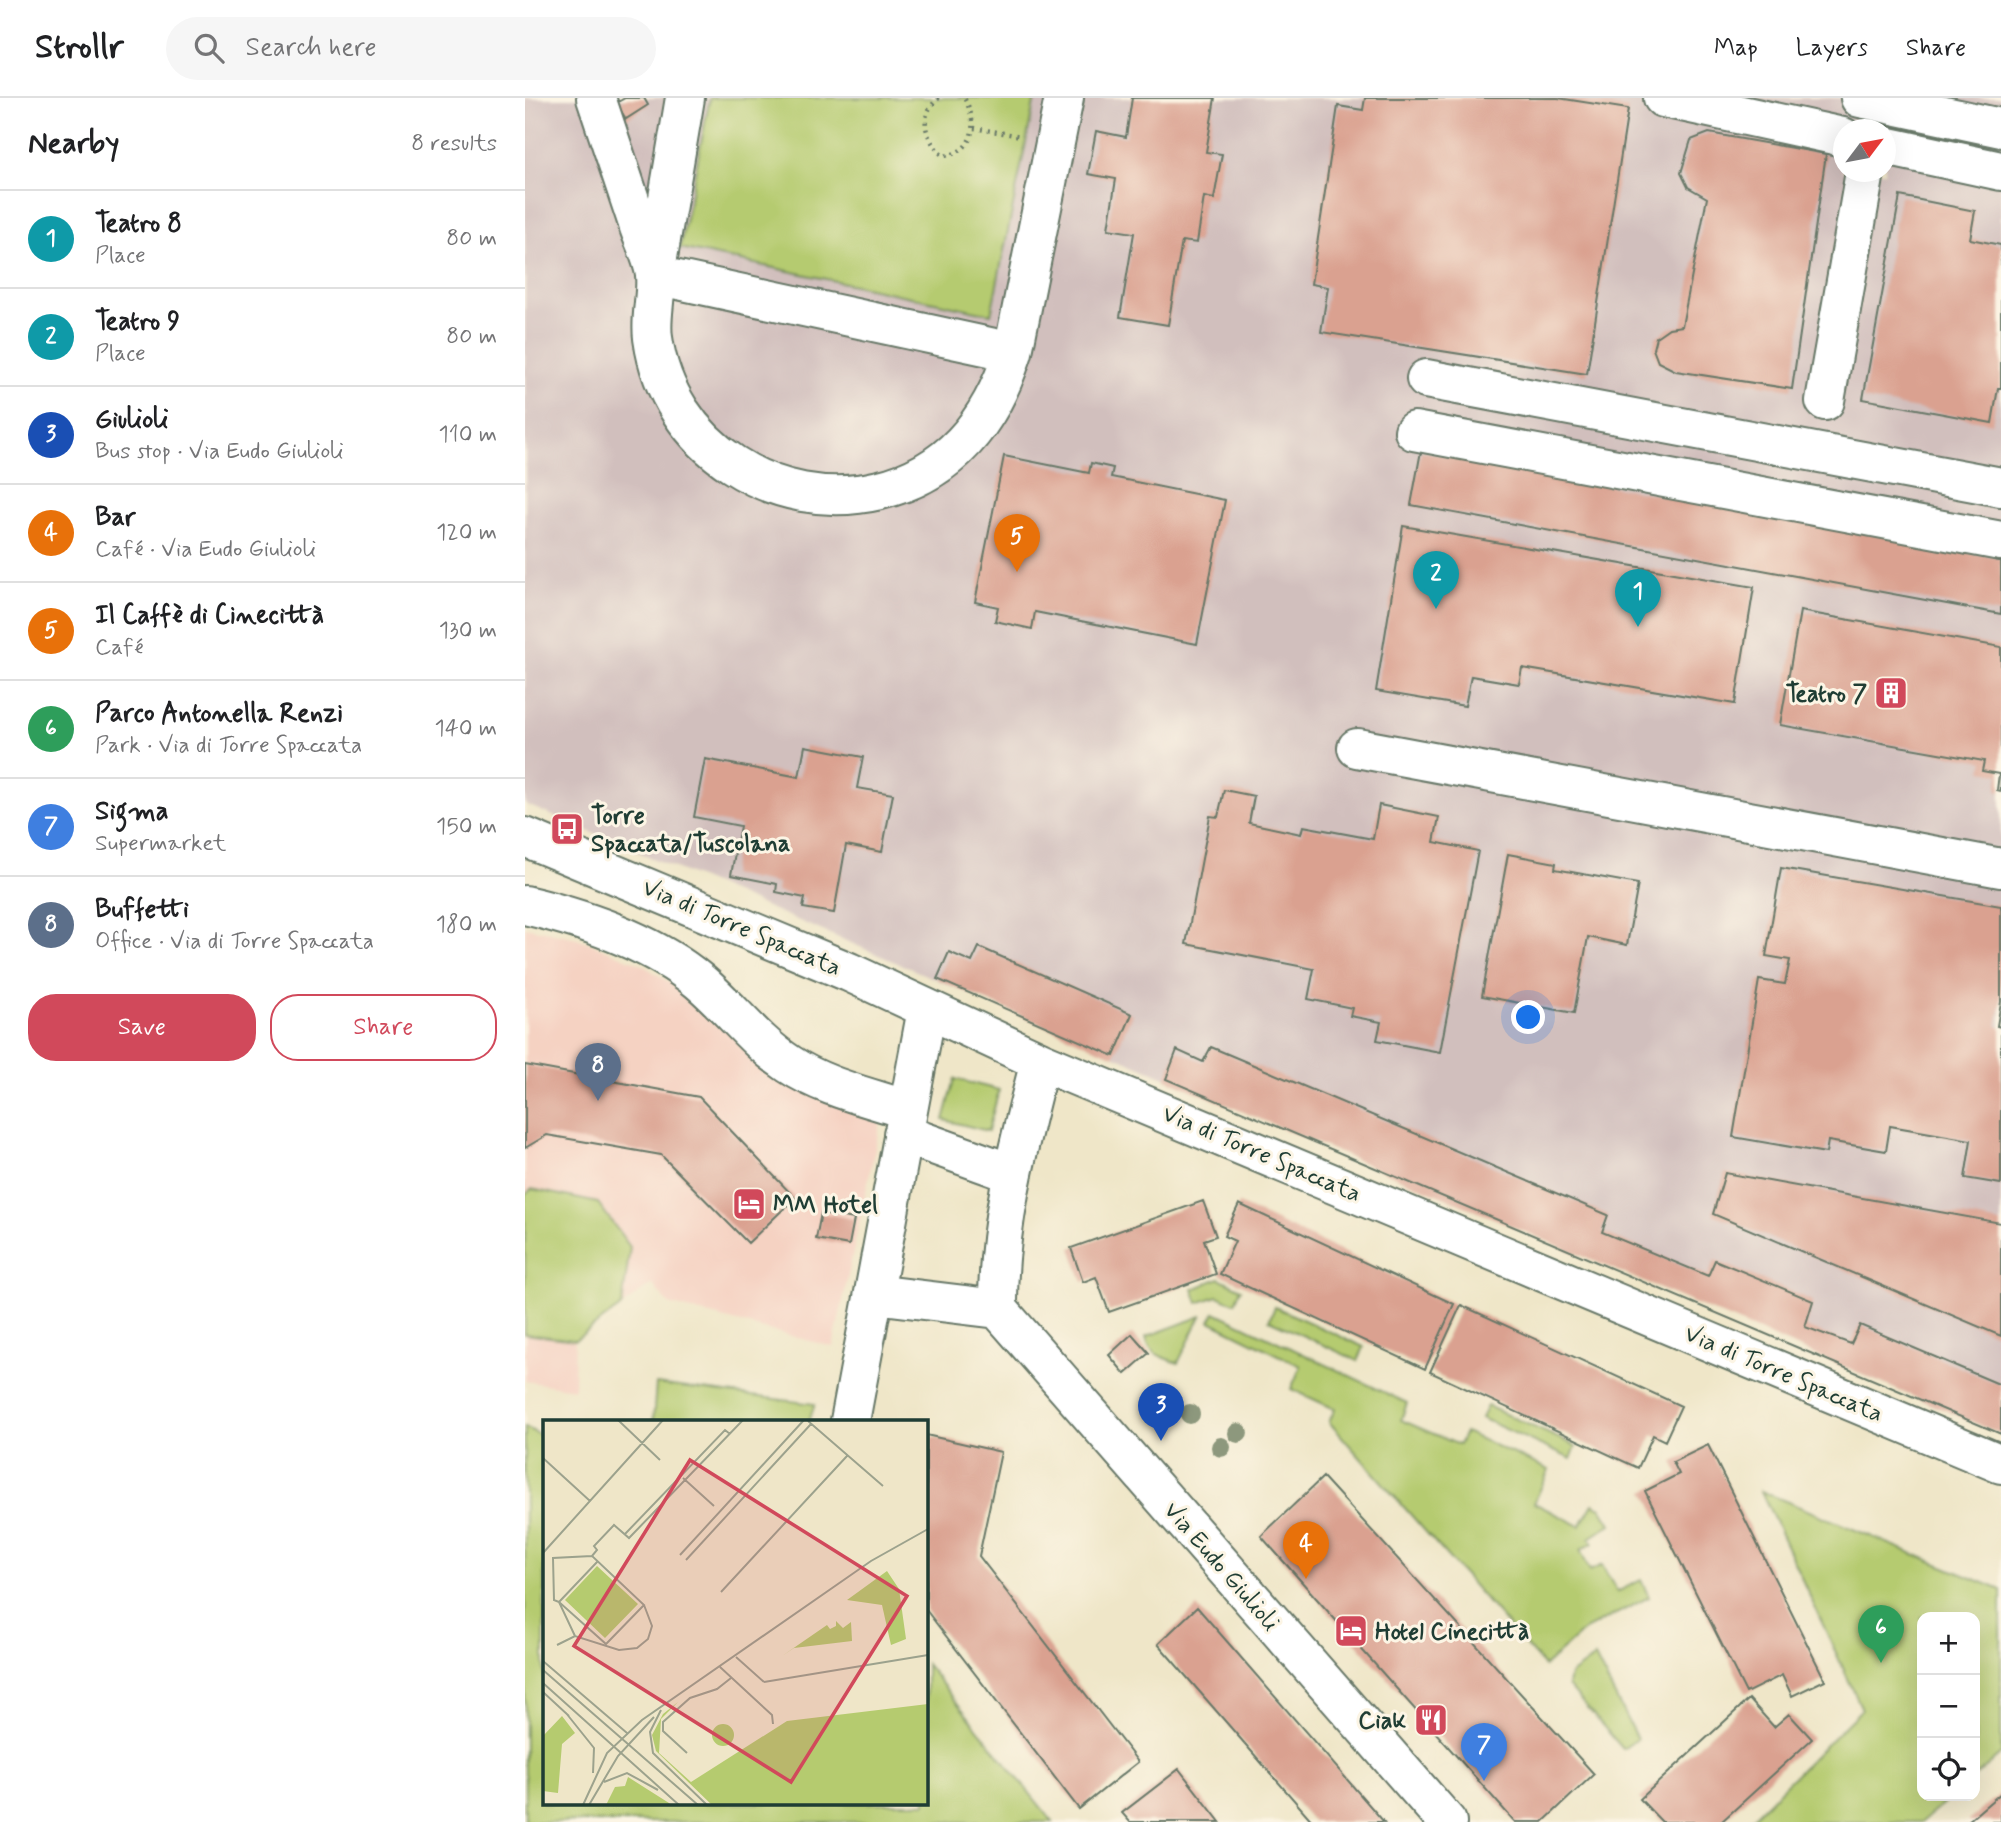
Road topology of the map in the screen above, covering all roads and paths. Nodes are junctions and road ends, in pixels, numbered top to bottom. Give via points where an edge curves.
1 (596, 98) edge
2 (685, 98) edge
3 (939, 98) edge
4 (964, 98) edge
5 (1063, 98) edge
6 (1663, 98) edge
7 (1870, 110) edge
8 (974, 128) junction
9 (2001, 128) edge
10 (1833, 135) edge
11 (1055, 142) junction
12 (1896, 148) edge
13 (2001, 171) edge
14 (1863, 182) edge
15 (655, 275) junction
16 (1013, 352) junction
17 (1426, 379) dead end
18 (1825, 401) dead end
19 (1414, 430) dead end
20 (2001, 487) edge
21 (2001, 541) edge
22 (1357, 748) dead end
23 (525, 836) edge
24 (2001, 867) edge
25 (525, 905) edge
26 (927, 1009) junction
27 (1040, 1061) junction
28 (905, 1122) junction
29 (1011, 1173) junction
30 (874, 1294) junction
31 (998, 1309) junction
32 (850, 1420) edge
33 (2001, 1464) edge
34 (1447, 1822) edge

1 - 15 street
2 - 15 street
3 - 8 path via 928,108 924,122 926,136 943,156 965,147
4 - 8 path via 973,112
5 - 11 street
6 - 10 street
7 - 9 street
8 - 11 path
11 - 16 street
12 - 13 street
14 - 18 street
15 - 16 street
15 - 16 street via 651,307 660,370 690,426 737,469 796,492 860,495 920,476 947,458 990,411
17 - 20 street
19 - 21 street
22 - 24 street
23 - 26 street, Via di Torre Spaccata
25 - 28 street via 644,946 698,980 791,1066
26 - 27 street, Via di Torre Spaccata
26 - 28 street
27 - 29 street
27 - 33 street, Via di Torre Spaccata
28 - 29 street
28 - 30 street
29 - 31 street via 1001,1235
30 - 31 street
30 - 32 street
31 - 34 street, Via Eudo Giulioli

